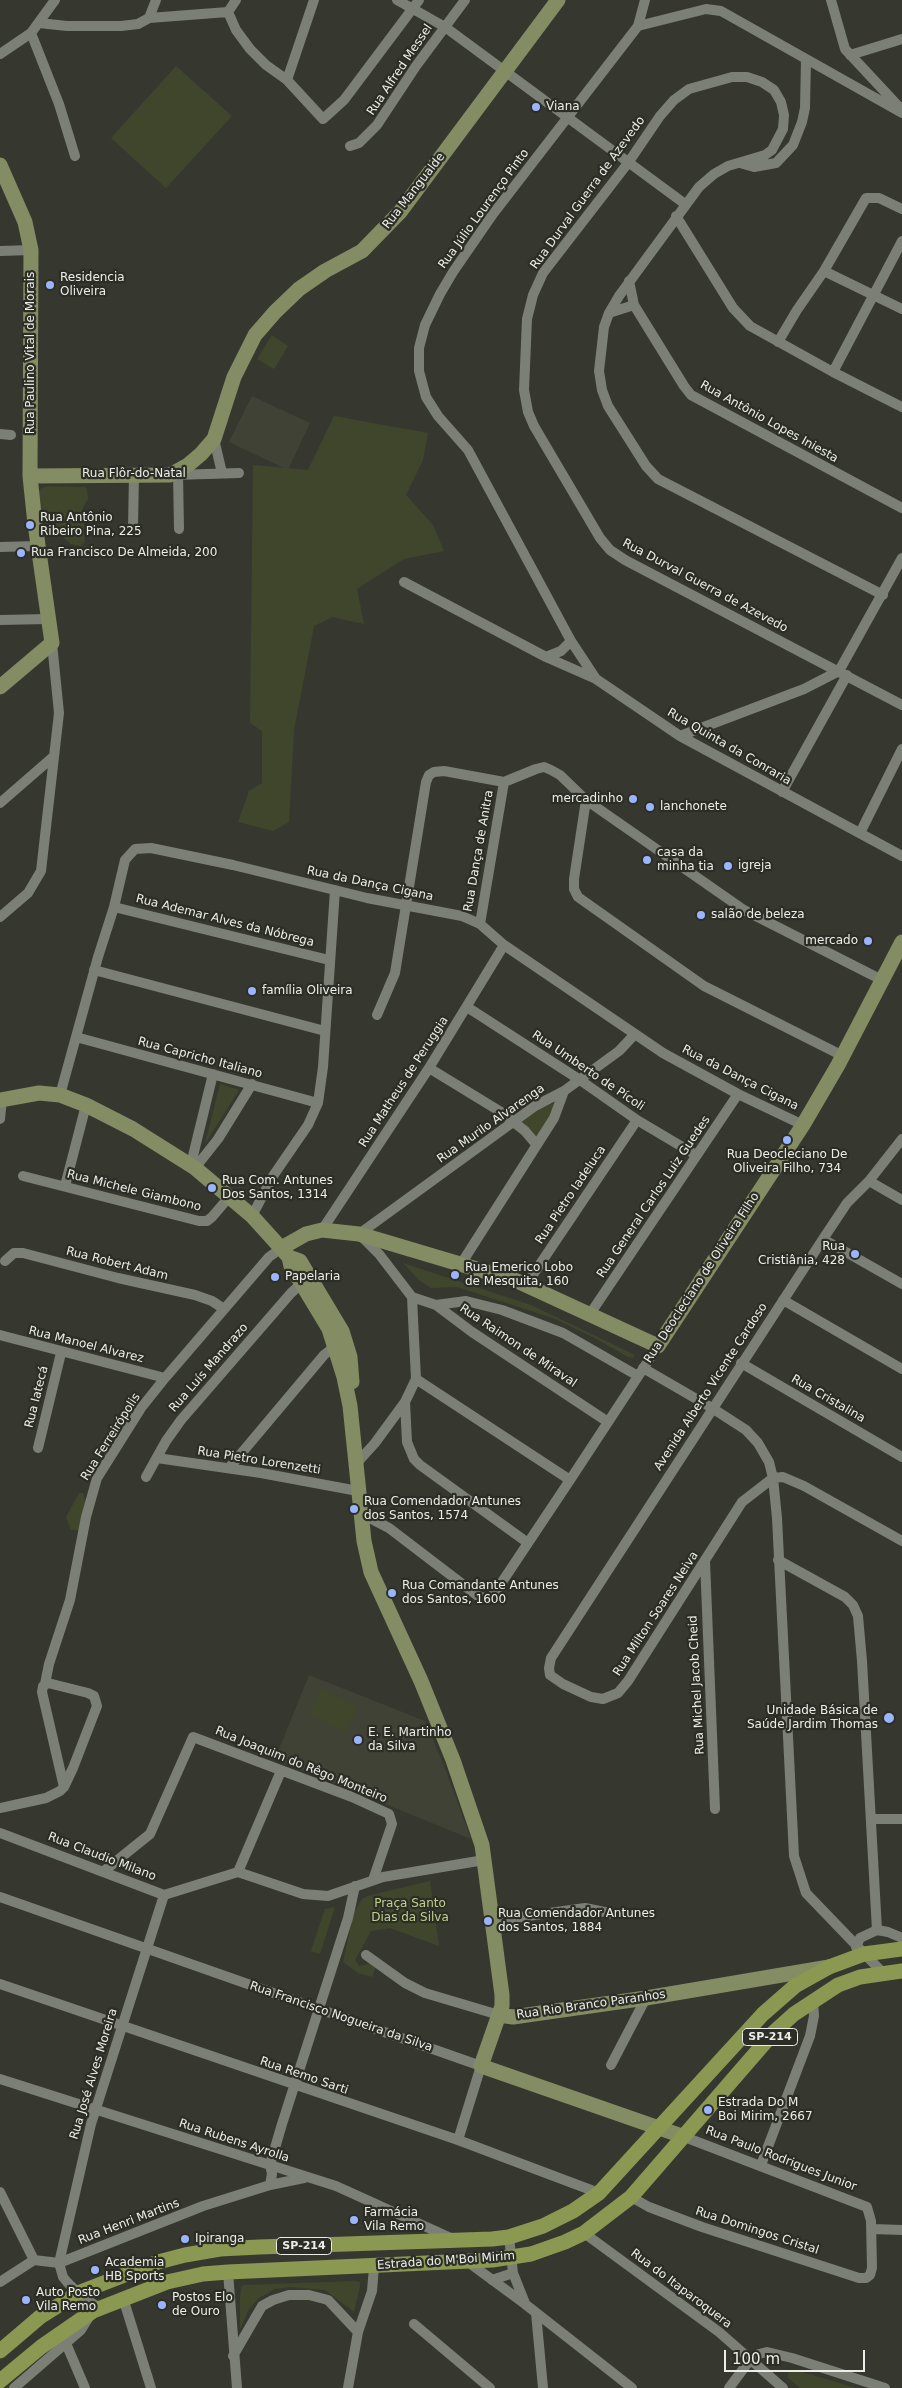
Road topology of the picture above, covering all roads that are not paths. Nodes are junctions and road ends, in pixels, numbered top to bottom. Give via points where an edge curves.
1 (55, 0) edge
2 (156, 0) edge
3 (236, 0) edge
4 (314, 0) edge
5 (397, 0) edge
6 (419, 0) edge
7 (465, 0) edge
8 (558, 0) edge
9 (645, 0) edge
10 (831, 0) edge
11 (228, 12) junction
12 (414, 12) junction
13 (148, 18) junction
14 (39, 23) junction
15 (638, 26) junction
16 (445, 27) junction
17 (30, 33) junction
18 (902, 39) edge
19 (0, 54) edge
20 (850, 55) junction
21 (806, 59) junction
22 (505, 72) junction
23 (287, 80) junction
24 (902, 111) edge
25 (566, 117) junction
26 (350, 146) dead end
27 (75, 156) dead end
28 (628, 163) junction
29 (739, 163) junction
30 (0, 164) edge
31 (685, 204) junction
32 (902, 209) edge
33 (676, 216) junction
34 (902, 241) edge
35 (31, 250) junction
36 (0, 251) edge
37 (824, 271) junction
38 (629, 281) junction
39 (874, 295) junction
40 (634, 305) junction
41 (902, 309) edge
42 (609, 313) junction
43 (778, 342) junction
44 (833, 372) junction
45 (902, 407) edge
46 (214, 439) junction
47 (238, 473) dead end
48 (134, 474) junction
49 (174, 474) junction
50 (222, 474) junction
51 (30, 476) junction
52 (902, 508) edge
53 (133, 528) dead end
54 (179, 529) dead end
55 (38, 546) junction
56 (0, 547) edge
57 (902, 558) edge
58 (404, 582) dead end
59 (883, 595) junction
60 (48, 619) junction
61 (0, 620) edge
62 (570, 641) junction
63 (52, 643) junction
64 (546, 657) junction
65 (843, 673) junction
66 (596, 679) junction
67 (0, 687) edge
68 (902, 705) edge
69 (680, 736) junction
70 (902, 749) edge
71 (53, 756) junction
72 (504, 782) junction
73 (782, 792) junction
74 (586, 800) junction
75 (0, 802) edge
76 (860, 834) junction
77 (902, 856) edge
78 (335, 890) junction
79 (408, 906) junction
80 (114, 907) junction
81 (0, 917) edge
82 (480, 924) junction
83 (902, 942) edge
84 (504, 945) junction
85 (329, 960) junction
86 (94, 970) junction
87 (882, 980) junction
88 (467, 1007) junction
89 (376, 1015) dead end
90 (325, 1031) junction
91 (635, 1034) junction
92 (76, 1037) junction
93 (842, 1056) junction
94 (429, 1068) junction
95 (213, 1074) junction
96 (580, 1080) junction
97 (252, 1084) junction
98 (564, 1091) junction
99 (738, 1094) junction
100 (60, 1095) junction
101 (1, 1100) edge
102 (318, 1103) junction
103 (86, 1105) junction
104 (0, 1119) edge
105 (637, 1120) junction
106 (512, 1122) junction
107 (803, 1125) junction
108 (902, 1139) edge
109 (536, 1144) junction
110 (696, 1155) junction
111 (193, 1166) junction
112 (22, 1176) dead end
113 (869, 1181) junction
114 (65, 1186) junction
115 (230, 1196) junction
116 (902, 1200) edge
117 (252, 1216) junction
118 (322, 1230) junction
119 (360, 1234) junction
120 (822, 1239) junction
121 (286, 1252) junction
122 (5, 1261) dead end
123 (461, 1264) junction
124 (302, 1284) junction
125 (902, 1284) edge
126 (526, 1285) junction
127 (412, 1297) junction
128 (783, 1300) junction
129 (436, 1305) junction
130 (224, 1309) junction
131 (590, 1314) junction
132 (0, 1335) edge
133 (336, 1346) junction
134 (658, 1346) junction
135 (61, 1353) junction
136 (741, 1363) junction
137 (902, 1369) edge
138 (640, 1372) junction
139 (165, 1378) junction
140 (416, 1379) junction
141 (405, 1402) junction
142 (350, 1406) junction
143 (712, 1408) junction
144 (608, 1422) junction
145 (38, 1448) dead end
146 (902, 1456) edge
147 (156, 1458) junction
148 (356, 1464) junction
149 (229, 1468) junction
150 (146, 1477) dead end
151 (773, 1478) junction
152 (570, 1480) junction
153 (358, 1491) junction
154 (360, 1513) junction
155 (902, 1541) edge
156 (528, 1543) junction
157 (705, 1560) junction
158 (778, 1560) junction
159 (551, 1658) joint
160 (44, 1685) junction
161 (281, 1771) junction
162 (64, 1786) junction
163 (0, 1808) edge
164 (715, 1809) dead end
165 (871, 1819) junction
166 (902, 1819) edge
167 (0, 1833) edge
168 (484, 1860) junction
169 (104, 1871) junction
170 (238, 1872) junction
171 (373, 1880) junction
172 (355, 1886) junction
173 (164, 1895) junction
174 (0, 1897) edge
175 (614, 1914) dead end
176 (492, 1921) junction
177 (877, 1930) junction
178 (902, 1938) edge
179 (146, 1948) junction
180 (902, 1949) edge
181 (860, 1951) junction
182 (366, 1955) dead end
183 (829, 1967) junction
184 (902, 1971) edge
185 (882, 1972) junction
186 (0, 1984) edge
187 (646, 1998) junction
188 (813, 2000) junction
189 (319, 2010) junction
190 (499, 2015) junction
191 (122, 2025) junction
192 (612, 2064) dead end
193 (481, 2066) junction
194 (0, 2079) edge
195 (296, 2086) junction
196 (96, 2109) junction
197 (661, 2127) junction
198 (682, 2136) junction
199 (458, 2140) junction
200 (270, 2165) junction
201 (762, 2165) junction
202 (305, 2178) junction
203 (270, 2185) junction
204 (0, 2192) edge
205 (600, 2192) junction
206 (631, 2197) junction
207 (872, 2228) junction
208 (902, 2230) edge
209 (584, 2233) junction
210 (509, 2237) junction
211 (456, 2241) junction
212 (34, 2260) junction
213 (468, 2262) junction
214 (59, 2263) junction
215 (512, 2265) junction
216 (374, 2266) junction
217 (872, 2268) joint
218 (228, 2272) junction
219 (492, 2280) junction
220 (0, 2282) edge
221 (78, 2293) junction
222 (123, 2298) junction
223 (525, 2304) junction
224 (94, 2311) junction
225 (536, 2313) junction
226 (414, 2324) dead end
227 (358, 2332) junction
228 (65, 2341) junction
229 (0, 2351) edge
230 (234, 2356) junction
231 (750, 2360) junction
232 (0, 2381) edge
233 (15, 2388) edge
234 (85, 2388) edge
235 (152, 2388) edge
236 (237, 2388) edge
237 (348, 2388) edge
238 (490, 2388) edge
239 (543, 2388) edge
240 (632, 2388) edge
241 (730, 2388) edge
242 (783, 2388) edge
243 (885, 2388) edge

1 - 14 street
2 - 13 street
3 - 11 street
4 - 23 street
5 - 12 street
6 - 12 street, Rua Alfred Messel
7 - 16 street, Rua Alfred Messel
8 - 22 street, Rua Mangualde
9 - 15 street
10 - 20 street via 845,49
11 - 13 street
11 - 23 street via 250,49
12 - 16 street
12 - 23 street, Rua Alfred Messel via 344,100 323,119
13 - 14 street via 138,24 122,26
14 - 17 street
15 - 21 street via 713,8
15 - 25 street, Rua Júlio Lourenço Pinto
16 - 22 street
16 - 26 street, Rua Alfred Messel via 377,125 359,143
17 - 19 street
17 - 27 street via 59,104
18 - 20 street
20 - 24 street
21 - 24 street
21 - 29 street via 805,108 793,145 776,163 765,167
22 - 25 street
22 - 46 street, Rua Mangualde via 384,230 362,251 297,287 255,335 234,377
25 - 28 street
25 - 62 street, Rua Júlio Lourenço Pinto via 453,272 425,325 419,348 419,371 426,398 468,450
28 - 29 street, Rua Durval Guerra de Azevedo via 674,100 690,89 708,83 748,77 774,90 784,115 783,130 772,150
28 - 31 street
28 - 65 street, Rua Durval Guerra de Azevedo via 544,273 533,295 524,348 524,390 528,412 610,550
29 - 31 street, Rua Durval Guerra de Azevedo via 714,174
30 - 35 street, Rua Paulino Vital de Morais via 25,222
31 - 33 street, Rua Durval Guerra de Azevedo
32 - 37 street via 878,198 866,198
33 - 38 street, Rua Durval Guerra de Azevedo
33 - 43 street via 733,308 750,326
34 - 39 street
35 - 36 street
35 - 51 street, Rua Paulino Vital de Morais
37 - 39 street
37 - 43 street
38 - 40 street, Rua Antônio Lopes Iniesta
38 - 42 street, Rua Durval Guerra de Azevedo
39 - 41 street
39 - 44 street
40 - 42 street
40 - 52 street, Rua Antônio Lopes Iniesta via 692,395
42 - 59 street, Rua Durval Guerra de Azevedo via 604,327 599,371 602,390 646,466 658,479
43 - 44 street
44 - 45 street
46 - 49 street, Rua Mangualde
46 - 50 street
47 - 50 street, Rua Flôr-do-Natal
48 - 49 street, Rua Flôr-do-Natal
48 - 51 street, Rua Flôr-do-Natal
48 - 53 street
49 - 50 street, Rua Flôr-do-Natal
49 - 54 street
51 - 55 street, Rua Paulino Vital de Morais
55 - 56 street
55 - 60 street, Rua Paulino Vital de Morais
57 - 59 street
58 - 64 street, Rua Quinta da Conraria
59 - 65 street
60 - 61 street
60 - 63 street, Rua Paulino Vital de Morais
62 - 64 street via 561,651
62 - 66 street, Rua Júlio Lourenço Pinto
63 - 67 street
63 - 71 street via 59,713
64 - 66 street, Rua Quinta da Conraria
65 - 68 street, Rua Durval Guerra de Azevedo
65 - 69 street
65 - 73 street
66 - 69 street, Rua Quinta da Conraria
69 - 73 street, Rua Quinta da Conraria
70 - 76 street
71 - 75 street
71 - 81 street via 41,871 28,894
72 - 74 street via 544,767 560,775
72 - 79 street via 444,771 430,775 426,782
72 - 82 street, Rua Dança de Anitra
73 - 76 street, Rua Quinta da Conraria
74 - 87 street via 744,910
74 - 93 street via 574,879 578,897 704,986
76 - 77 street, Rua Quinta da Conraria
78 - 79 street, Rua da Dança Cigana
78 - 80 street, Rua da Dança Cigana via 233,865 142,848 134,849 125,860
78 - 85 street
79 - 82 street, Rua da Dança Cigana via 443,912
79 - 89 street via 395,973
80 - 85 street, Rua Ademar Alves da Nóbrega
80 - 86 street, Rua da Dança Cigana
82 - 84 street, Rua da Dança Cigana
83 - 87 street, Rua Deocleciano de Oliveira Filho
84 - 88 street, Rua Matheus de Peruggia
84 - 91 street, Rua da Dança Cigana
85 - 90 street
86 - 90 street
86 - 92 street, Rua da Dança Cigana
87 - 93 street, Rua Deocleciano de Oliveira Filho
88 - 94 street, Rua Matheus de Peruggia
88 - 96 street, Rua Umberto de Pícoli
90 - 102 street
91 - 96 street, Rua Murilo Alvarenga via 619,1051
91 - 99 street, Rua da Dança Cigana
92 - 95 street, Rua Capricho Italiano
92 - 100 street, Rua da Dança Cigana
93 - 107 street, Rua Deocleciano de Oliveira Filho
94 - 106 street
94 - 118 street, Rua Matheus de Peruggia
95 - 97 street, Rua Capricho Italiano
95 - 111 street
96 - 98 street, Rua Murilo Alvarenga
96 - 105 street, Rua Umberto de Pícoli
97 - 102 street, Rua Capricho Italiano
97 - 111 street via 213,1146
98 - 106 street, Rua Murilo Alvarenga
98 - 109 street via 554,1118
99 - 107 street, Rua da Dança Cigana
99 - 110 street, Rua General Carlos Luiz Guedes
100 - 101 street via 39,1093
100 - 103 street
101 - 104 street
102 - 117 street
103 - 111 street
103 - 114 street
105 - 110 street, Rua Umberto de Pícoli
105 - 126 street, Rua Pietro Iadeluca
106 - 109 street
106 - 119 street, Rua Murilo Alvarenga
107 - 134 street, Rua Deocleciano de Oliveira Filho
108 - 113 street, Avenida Alberto Vicente Cardoso
109 - 123 street
110 - 131 street, Rua General Carlos Luiz Guedes
111 - 115 street
112 - 114 street, Rua Michele Giambono
113 - 116 street
113 - 120 street, Avenida Alberto Vicente Cardoso via 847,1203
114 - 115 street, Rua Michele Giambono via 200,1221 212,1217
115 - 117 street
117 - 121 street
118 - 119 street
118 - 121 street via 306,1234
119 - 123 street
119 - 127 street
120 - 125 street
120 - 128 street, Avenida Alberto Vicente Cardoso
121 - 124 street
121 - 130 street, Rua Ferreirópolis via 269,1257
121 - 142 street via 300,1260 342,1331 350,1357
122 - 130 street, Rua Robert Adam via 14,1253 22,1252 195,1295
123 - 126 street
124 - 133 street via 329,1328
124 - 147 street, Rua Luís Mandrazo via 181,1420
126 - 131 street
127 - 129 street, Rua Raimon de Miraval
127 - 140 street
128 - 136 street, Avenida Alberto Vicente Cardoso
128 - 137 street
129 - 138 street via 466,1301 502,1310 563,1333
129 - 144 street, Rua Raimon de Miraval
130 - 139 street, Rua Ferreirópolis
131 - 134 street
132 - 135 street, Rua Manoel Alvarez
133 - 142 street
133 - 149 street via 324,1355
134 - 138 street, Rua Deocleciano de Oliveira Filho
135 - 139 street, Rua Manoel Alvarez
135 - 145 street, Rua Iatecá
136 - 143 street, Avenida Alberto Vicente Cardoso
136 - 146 street, Rua Cristalina
138 - 143 street
138 - 144 street, Rua Deocleciano de Oliveira Filho
139 - 160 street, Rua Ferreirópolis via 136,1416 92,1490 70,1600
140 - 141 street
140 - 152 street
141 - 148 street
141 - 156 street via 407,1442 420,1466
142 - 148 street
143 - 151 street via 746,1430 758,1443 769,1462
143 - 159 street, Avenida Alberto Vicente Cardoso
144 - 152 street, Rua Deocleciano de Oliveira Filho
147 - 149 street, Rua Pietro Lorenzetti
147 - 150 street, Rua Luís Mandrazo
148 - 153 street
149 - 153 street, Rua Pietro Lorenzetti
151 - 155 street via 783,1477 804,1486
151 - 157 street, Rua Milton Soares Neiva via 742,1502
151 - 158 street
152 - 156 street, Rua Deocleciano de Oliveira Filho
153 - 154 street
154 - 156 street, Rua Deocleciano de Oliveira Filho via 389,1528 483,1599 494,1594
154 - 168 street via 371,1572 424,1677 478,1833
157 - 159 street, Rua Milton Soares Neiva via 628,1682 612,1698 591,1697 563,1684 550,1675
157 - 164 street, Rua Michel Jacob Cheid
158 - 165 street via 845,1597 858,1616
158 - 181 street via 794,1856 806,1894
160 - 162 street via 42,1692
160 - 162 street via 55,1684 88,1693 97,1701
161 - 169 street, Rua Joaquim do Rêgo Monteiro via 193,1737 150,1834
161 - 170 street
161 - 171 street, Rua Joaquim do Rêgo Monteiro via 388,1814 392,1824
162 - 163 street via 46,1798
165 - 166 street
165 - 177 street
167 - 169 street, Rua Claudio Milano
168 - 171 street
168 - 176 street
169 - 173 street, Rua Claudio Milano
170 - 172 street via 310,1896 328,1896
170 - 173 street, Rua Claudio Milano
171 - 172 street
172 - 189 street
173 - 179 street, Rua José Alves Moreira
174 - 179 street, Rua Francisco Nogueira da Silva
175 - 176 street via 585,1908
176 - 190 street via 502,1995
177 - 178 street
177 - 181 street via 860,1938
179 - 189 street, Rua Francisco Nogueira da Silva
179 - 191 street, Rua José Alves Moreira
180 - 181 main road, Estrada do M'Boi Mirim / SP-214
181 - 183 main road, Estrada do M'Boi Mirim / SP-214
181 - 185 street
182 - 190 street, Rua Rio Branco Paranhos via 425,1993
183 - 187 street, Rua Rio Branco Paranhos
183 - 197 main road, Estrada do M'Boi Mirim / SP-214 via 795,1986 763,2014
184 - 185 main road, Estrada do M'Boi Mirim / SP-214
185 - 188 main road, Estrada do M'Boi Mirim / SP-214 via 838,1985
186 - 191 street, Rua Remo Sarti
187 - 190 street, Rua Rio Branco Paranhos via 513,2017
187 - 192 street
188 - 198 main road, Estrada do M'Boi Mirim / SP-214 via 774,2032
188 - 201 street via 810,2036
189 - 193 street, Rua Francisco Nogueira da Silva
189 - 195 street
190 - 193 street
191 - 195 street, Rua Remo Sarti
191 - 196 street, Rua José Alves Moreira
193 - 197 street, Rua Francisco Nogueira da Silva
193 - 199 street
194 - 196 street, Rua Rubens Ayrolla
195 - 199 street, Rua Remo Sarti
195 - 200 street
196 - 200 street, Rua Rubens Ayrolla
196 - 214 street, Rua José Alves Moreira via 77,2177
197 - 198 street, Rua Francisco Nogueira da Silva
197 - 205 main road, Estrada do M'Boi Mirim / SP-214
198 - 201 street, Rua Paulo Rodrigues Junior
198 - 206 main road, Estrada do M'Boi Mirim / SP-214
199 - 205 street, Rua Remo Sarti
200 - 202 street, Rua Rubens Ayrolla
200 - 203 street
201 - 207 street, Rua Paulo Rodrigues Junior via 861,2203 870,2213
202 - 203 street, Rua Henri Martins
202 - 211 street, Rua Rubens Ayrolla via 336,2186
203 - 214 street, Rua Henri Martins via 203,2206
204 - 212 street
205 - 210 main road, Estrada do M'Boi Mirim / SP-214 via 544,2226
206 - 209 main road, Estrada do M'Boi Mirim / SP-214
206 - 217 street, Rua Domingos Cristal via 702,2227 859,2278 870,2275
207 - 208 street
207 - 217 street, Rua Paulo Rodrigues Junior
209 - 215 main road, Estrada do M'Boi Mirim / SP-214
209 - 231 street, Rua do Itaparoquera via 718,2332
210 - 211 main road, Estrada do M'Boi Mirim / SP-214
210 - 215 street
211 - 221 main road, Estrada do M'Boi Mirim / SP-214 via 220,2249 158,2262
212 - 214 street, Rua Henri Martins
212 - 220 street
213 - 215 main road, Estrada do M'Boi Mirim / SP-214
213 - 216 main road, Estrada do M'Boi Mirim / SP-214
213 - 219 street
214 - 221 street via 63,2277
215 - 219 street
215 - 223 street
216 - 218 main road, Estrada do M'Boi Mirim / SP-214
216 - 227 street via 372,2291
218 - 222 main road, Estrada do M'Boi Mirim / SP-214 via 167,2282
218 - 230 street
219 - 223 street
221 - 224 street
221 - 229 main road, Estrada do M'Boi Mirim / SP-214 via 40,2317
222 - 224 main road, Estrada do M'Boi Mirim / SP-214
222 - 235 street
223 - 225 street
224 - 228 street via 84,2325
224 - 232 main road, Estrada do M'Boi Mirim / SP-214 via 41,2347
225 - 239 street
225 - 240 street
226 - 238 street
227 - 230 street via 328,2300 309,2295 289,2295 262,2306
227 - 237 street
228 - 233 street
228 - 234 street
230 - 236 street
231 - 241 street
231 - 242 street, Rua do Itaparoquera
231 - 243 street via 759,2354 774,2353

